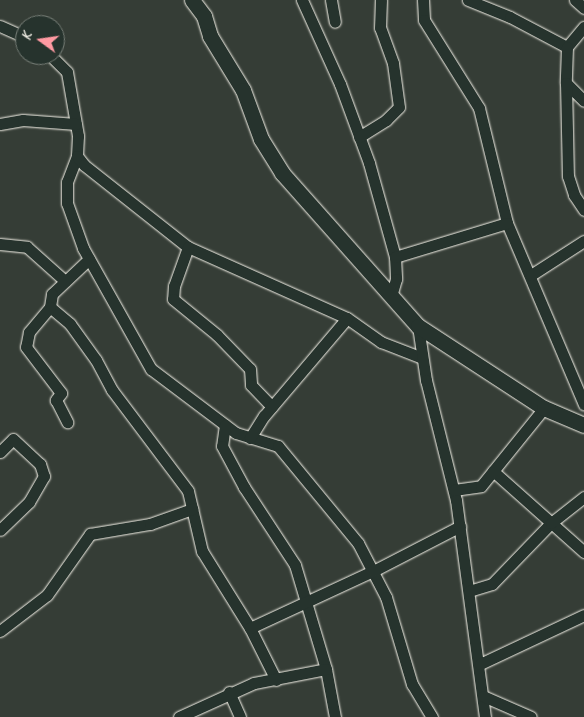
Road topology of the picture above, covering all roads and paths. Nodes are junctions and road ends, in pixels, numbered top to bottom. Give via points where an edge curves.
1 (192, 0) edge
2 (302, 0) edge
3 (331, 0) edge
4 (382, 0) edge
5 (423, 0) edge
6 (468, 0) edge
7 (575, 0) edge
8 (584, 8) edge
9 (336, 22) dead end
10 (0, 26) edge
11 (584, 27) edge
12 (15, 33) edge
13 (567, 47) junction
14 (60, 65) edge
15 (566, 83) junction
16 (584, 100) edge
17 (0, 124) edge
18 (76, 124) junction
19 (359, 137) junction
20 (77, 156) junction
21 (584, 210) edge
22 (507, 223) junction
23 (584, 241) edge
24 (0, 244) edge
25 (188, 247) junction
26 (396, 257) junction
27 (89, 259) junction
28 (531, 275) junction
29 (65, 281) junction
30 (392, 296) junction
31 (50, 307) junction
32 (347, 318) junction
33 (418, 326) junction
34 (422, 358) junction
35 (584, 401) edge
36 (272, 407) junction
37 (544, 408) junction
38 (67, 422) dead end
39 (584, 425) edge
40 (225, 426) junction
41 (250, 438) junction
42 (0, 452) edge
43 (493, 471) junction
44 (454, 490) junction
45 (584, 497) edge
46 (192, 509) junction
47 (551, 523) junction
48 (460, 526) junction
49 (0, 530) edge
50 (584, 552) edge
51 (373, 571) junction
52 (469, 591) junction
53 (305, 600) junction
54 (584, 615) edge
55 (250, 628) junction
56 (0, 631) edge
57 (480, 664) junction
58 (326, 669) junction
59 (276, 680) junction
60 (229, 692) junction
61 (483, 696) junction
62 (180, 717) edge
63 (240, 717) edge
64 (335, 717) edge
65 (432, 717) edge
66 (485, 717) edge
67 (531, 717) edge

1 - 30 street via 202,12 210,36 243,90 261,139 282,173
2 - 19 street
3 - 9 street
4 - 19 street via 380,28 393,63 399,107 386,120
5 - 22 street via 424,20 479,108
6 - 13 street via 525,24
7 - 8 street
10 - 12 street
11 - 13 street
13 - 15 street
14 - 18 street via 67,72
15 - 16 street
15 - 21 street via 568,176 574,195
17 - 18 street via 23,120
18 - 20 street
19 - 26 street
20 - 25 street via 84,165
20 - 27 street via 67,182 67,203
22 - 26 street
22 - 28 street
23 - 28 street
24 - 29 street via 27,247
25 - 32 street
25 - 36 street via 173,298 217,334 250,369 251,385
26 - 30 street
27 - 29 street
27 - 40 street via 151,369
28 - 35 street
29 - 31 street via 52,294
30 - 33 street
31 - 38 street via 29,332 26,348 61,393 56,400
31 - 46 street via 70,324 96,360 112,390 188,491
32 - 34 street via 380,342
32 - 36 street
33 - 34 street
33 - 37 street
34 - 44 street
36 - 41 street
37 - 39 street
37 - 43 street
40 - 41 street
40 - 53 street via 222,446 244,487 295,565
41 - 51 street via 278,446 358,543
42 - 49 street via 13,439 40,464 44,476 29,502
43 - 44 street via 481,486
43 - 47 street
44 - 48 street
45 - 47 street
46 - 55 street via 202,551
46 - 56 street via 150,524 90,534 47,595
47 - 50 street
47 - 52 street via 492,584
48 - 51 street
48 - 52 street
51 - 53 street
51 - 65 street via 386,597 412,684
52 - 57 street
53 - 55 street
53 - 58 street
54 - 57 street
55 - 59 street
57 - 61 street
58 - 59 street
58 - 64 street
59 - 60 street via 254,683
60 - 62 street
60 - 63 street
61 - 66 street
61 - 67 street

